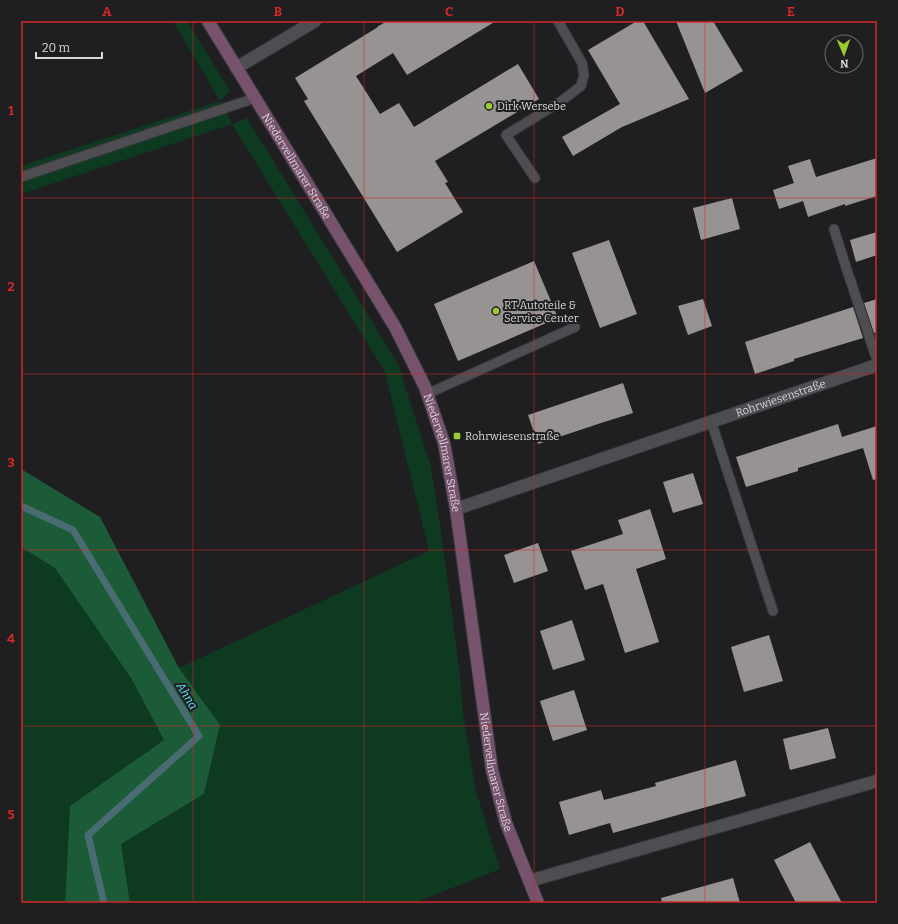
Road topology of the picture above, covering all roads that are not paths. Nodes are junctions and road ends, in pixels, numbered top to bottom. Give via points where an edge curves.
1 (208, 21) edge
2 (315, 21) edge
3 (558, 21) edge
4 (236, 68) junction
5 (255, 98) junction
6 (21, 177) edge
7 (535, 178) dead end
8 (834, 229) dead end
9 (574, 327) dead end
10 (877, 360) edge
11 (877, 365) edge
12 (428, 394) junction
13 (711, 422) junction
14 (456, 509) junction
15 (773, 612) dead end
16 (877, 781) edge
17 (529, 881) junction
18 (538, 903) edge

1 - 4 main road, Niedervellmarer Straße
2 - 4 street
3 - 7 lane via 582,63 584,75 581,86 506,135
4 - 5 main road, Niedervellmarer Straße
5 - 6 lane
5 - 12 main road, Niedervellmarer Straße via 395,327
8 - 10 lane
9 - 12 lane
11 - 13 street, Rohrwiesenstraße
12 - 14 main road, Niedervellmarer Straße via 444,443
13 - 14 street, Rohrwiesenstraße
13 - 15 lane
14 - 17 main road, Niedervellmarer Straße via 492,770 506,823
16 - 17 street
17 - 18 main road, Niedervellmarer Straße

